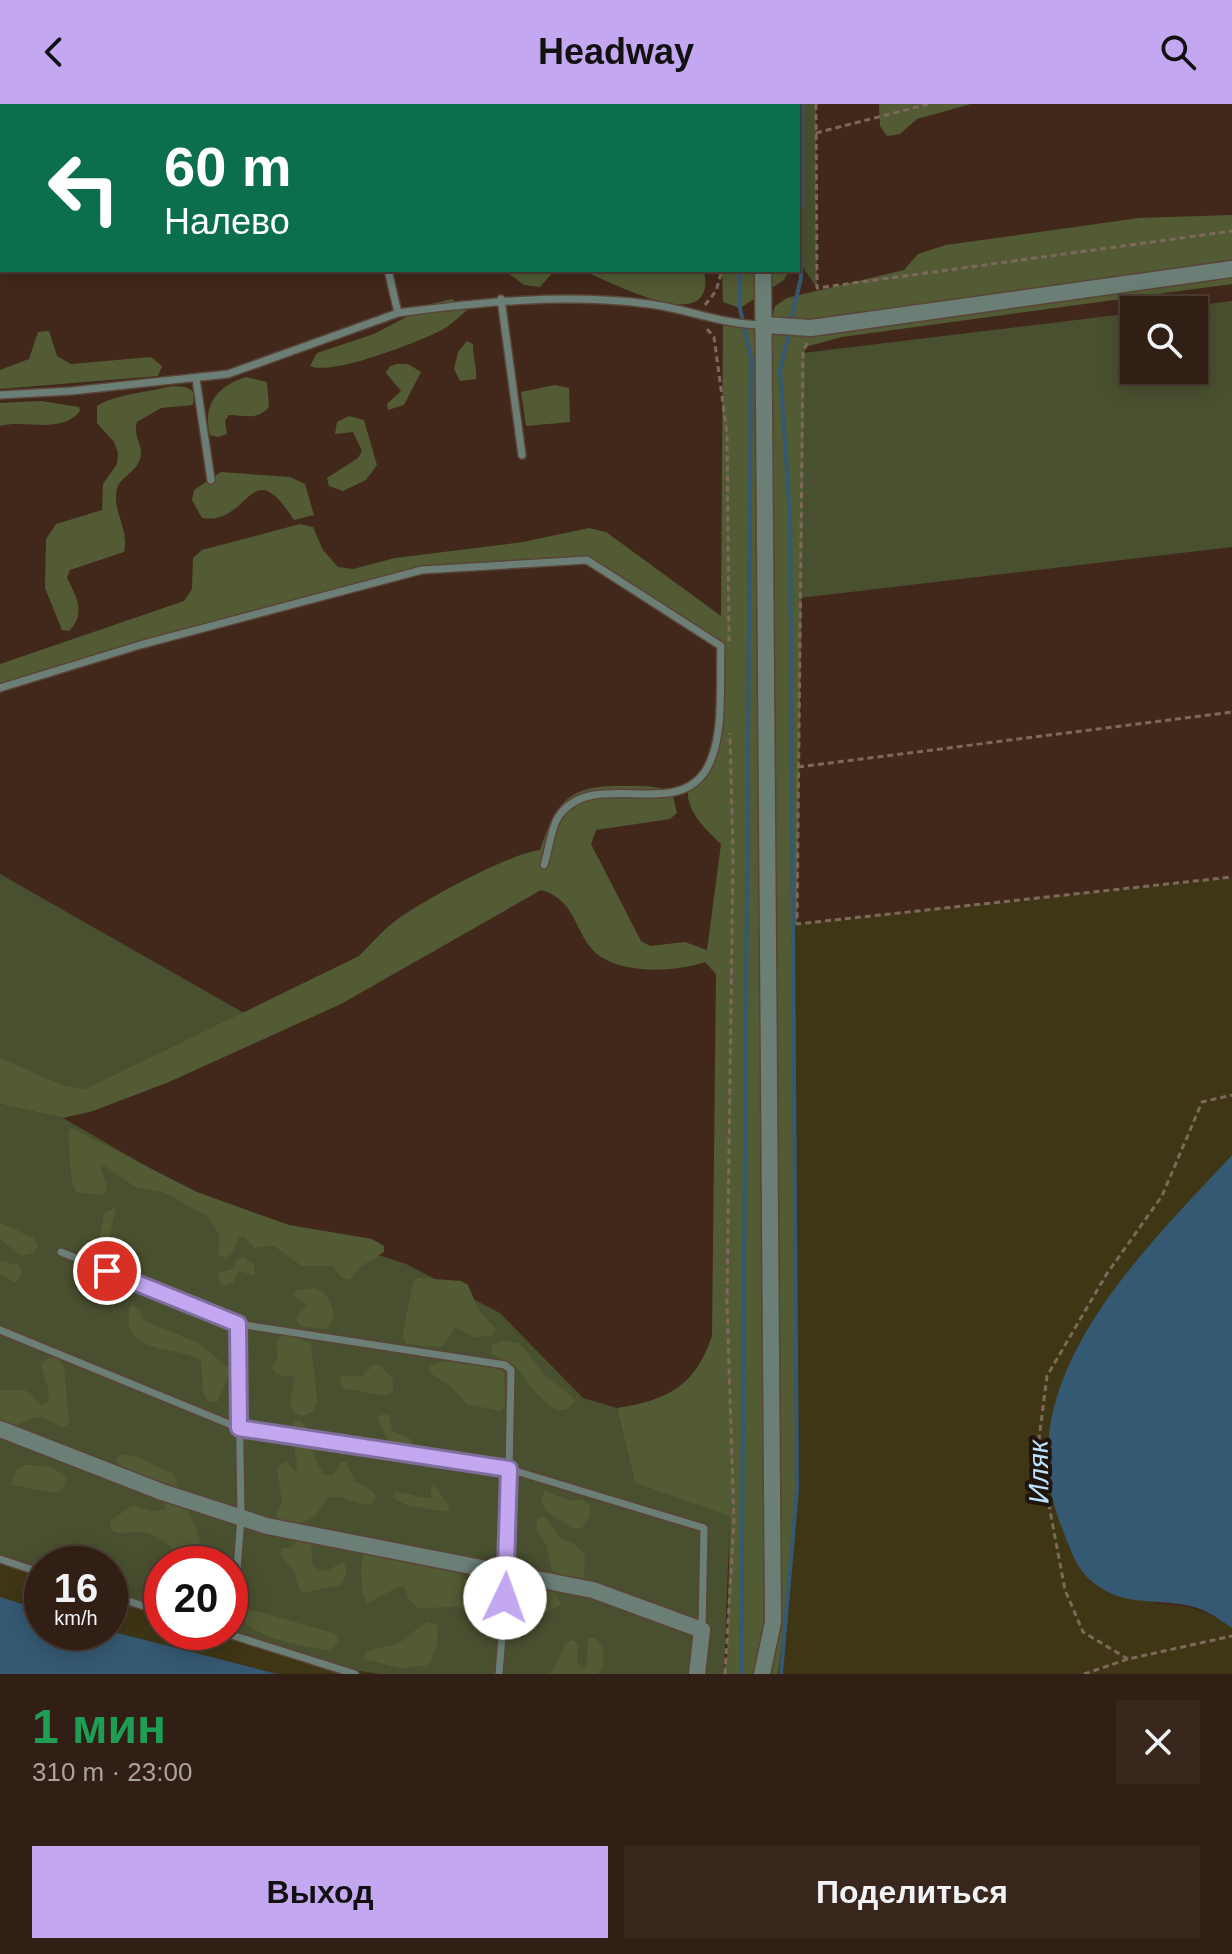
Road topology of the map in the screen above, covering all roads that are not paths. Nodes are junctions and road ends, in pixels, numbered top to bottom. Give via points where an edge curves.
1 (1232, 269) edge
2 (388, 272) edge
3 (763, 272) edge
4 (501, 299) junction
5 (398, 313) junction
6 (766, 326) junction
7 (196, 379) junction
8 (0, 395) edge
9 (522, 455) dead end
10 (211, 480) dead end
11 (0, 688) edge
12 (544, 865) dead end
13 (61, 1252) dead end
14 (238, 1324) junction
15 (0, 1330) edge
16 (239, 1428) junction
17 (0, 1429) edge
18 (509, 1469) junction
19 (241, 1517) junction
20 (239, 1546) edge
21 (0, 1559) edge
22 (24, 1567) edge
23 (507, 1573) junction
24 (702, 1630) junction
25 (248, 1640) edge
26 (355, 1674) edge
27 (499, 1674) edge
28 (697, 1674) edge
29 (762, 1674) edge

1 - 6 street via 806,328
2 - 5 lane
3 - 6 street
4 - 5 lane
4 - 6 lane via 650,304
4 - 9 lane
5 - 7 lane via 228,374
6 - 29 street via 773,1622
7 - 8 lane
7 - 10 lane
11 - 12 lane via 422,570 587,560 721,646 716,744 704,773 689,788 601,793 575,800 559,815
13 - 14 lane
14 - 16 lane
14 - 18 lane via 505,1365 511,1370
15 - 16 lane
16 - 18 lane
16 - 19 lane
17 - 19 street
18 - 23 lane
18 - 24 lane via 704,1528
19 - 20 lane
19 - 23 street
21 - 22 lane
23 - 24 street via 593,1590
23 - 27 lane
24 - 28 street
25 - 26 lane

